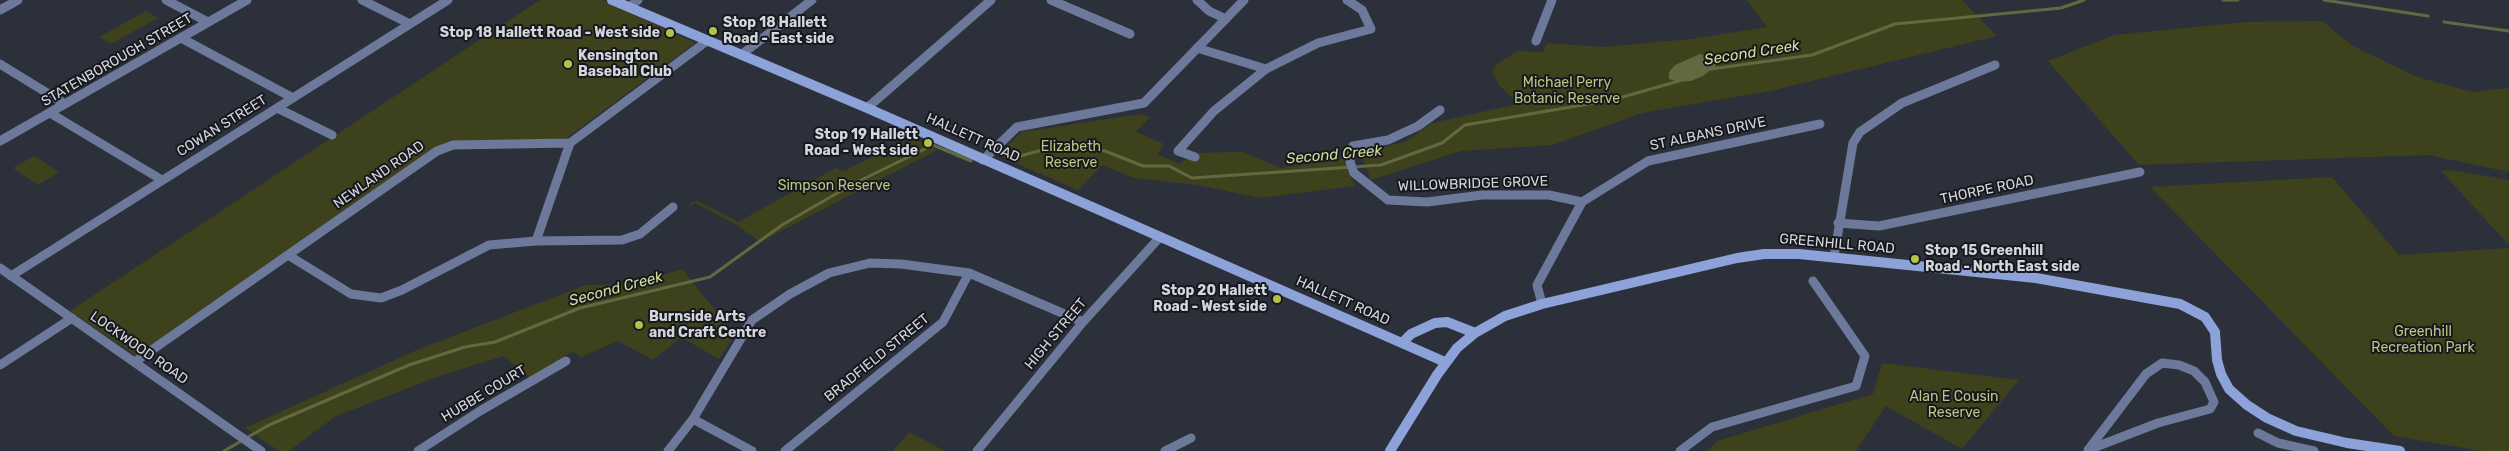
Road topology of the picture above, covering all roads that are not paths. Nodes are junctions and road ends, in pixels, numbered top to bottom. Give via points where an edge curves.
1 (18, 0) edge
2 (166, 0) edge
3 (247, 0) edge
4 (362, 0) edge
5 (448, 0) edge
6 (612, 0) edge
7 (638, 0) edge
8 (812, 0) edge
9 (991, 0) edge
10 (1051, 0) edge
11 (1198, 0) edge
12 (1244, 0) edge
13 (1347, 0) edge
14 (1552, 0) edge
15 (629, 7) junction
16 (0, 10) edge
17 (1226, 18) junction
18 (208, 22) junction
19 (410, 24) junction
20 (1130, 34) dead end
21 (180, 38) junction
22 (1536, 40) dead end
23 (707, 41) junction
24 (1198, 48) junction
25 (741, 56) junction
26 (0, 64) edge
27 (1995, 65) dead end
28 (1266, 69) junction
29 (293, 98) junction
30 (66, 104) junction
31 (277, 108) junction
32 (867, 108) junction
33 (1440, 110) dead end
34 (50, 113) junction
35 (1820, 124) dead end
36 (332, 135) dead end
37 (0, 141) edge
38 (570, 143) junction
39 (1195, 158) dead end
40 (983, 160) junction
41 (2140, 172) dead end
42 (162, 180) junction
43 (1582, 202) junction
44 (672, 207) dead end
45 (1838, 223) junction
46 (1160, 237) junction
47 (536, 241) junction
48 (288, 255) junction
49 (1834, 257) junction
50 (0, 268) edge
51 (969, 272) junction
52 (11, 276) junction
53 (1813, 281) dead end
54 (1542, 304) junction
55 (72, 318) junction
56 (1083, 322) junction
57 (1475, 333) junction
58 (1402, 343) junction
59 (136, 361) junction
60 (566, 361) dead end
61 (1445, 362) junction
62 (0, 365) edge
63 (694, 419) junction
64 (2258, 433) dead end
65 (1191, 438) dead end
66 (2088, 450) edge
67 (261, 451) edge
68 (418, 451) edge
69 (668, 451) edge
70 (752, 451) edge
71 (786, 451) edge
72 (977, 451) edge
73 (1165, 451) edge
74 (1390, 451) edge
75 (1680, 451) edge
76 (2314, 451) edge
77 (2400, 451) edge

1 - 16 street
2 - 18 street
3 - 18 street, STATENBOROUGH STREET
4 - 19 street
5 - 19 street, COWAN STREET
6 - 15 main road, HALLETT ROAD
7 - 15 street
8 - 25 street
9 - 32 street
10 - 20 street
11 - 17 street via 1208,11
12 - 17 street
13 - 28 street via 1362,10 1371,29 1318,44
14 - 22 street
15 - 23 main road, HALLETT ROAD
17 - 24 street
18 - 21 street, STATENBOROUGH STREET
19 - 29 street, COWAN STREET
21 - 29 street
21 - 30 street, STATENBOROUGH STREET
23 - 25 main road, HALLETT ROAD
23 - 38 street
24 - 28 street
24 - 40 street via 1144,103 1017,128
25 - 32 main road, HALLETT ROAD
26 - 30 street
27 - 45 street via 1902,103 1860,132 1853,143
28 - 39 street via 1214,111 1178,151
29 - 31 street, COWAN STREET
30 - 34 street, STATENBOROUGH STREET
31 - 36 street
31 - 42 street, COWAN STREET
32 - 40 main road, HALLETT ROAD
33 - 43 street, WILLOWBRIDGE GROVE via 1418,126 1388,140 1353,146 1350,162 1359,179 1388,200 1427,202 1482,195 1549,194
34 - 37 street, STATENBOROUGH STREET
34 - 42 street
35 - 43 street, ST ALBANS DRIVE via 1648,161
38 - 47 street
38 - 48 street, NEWLAND ROAD via 453,145 437,151
40 - 46 main road, HALLETT ROAD
41 - 45 street, THORPE ROAD via 1879,226
42 - 52 street, COWAN STREET
43 - 54 street via 1537,285
44 - 47 street via 640,234 622,240
45 - 49 street
46 - 56 street, HIGH STREET
46 - 58 main road, HALLETT ROAD
47 - 48 street via 489,245 381,298 351,294
48 - 59 street, NEWLAND ROAD
49 - 54 main road, GREENHILL ROAD via 1764,254
49 - 77 main road, GREENHILL ROAD via 2046,280 2180,304 2205,317 2215,332 2221,374 2229,389 2247,405 2296,431
50 - 52 street, LOCKWOOD ROAD
51 - 56 street
51 - 63 street via 870,263 829,273 798,289 752,320
51 - 71 street, BRADFIELD STREET via 943,322
52 - 55 street, LOCKWOOD ROAD
53 - 75 street via 1865,356 1856,386 1712,428
54 - 57 main road, GREENHILL ROAD via 1505,316
55 - 59 street, LOCKWOOD ROAD
55 - 62 street
56 - 72 street, HIGH STREET
57 - 58 main road via 1448,322 1435,323 1411,334
57 - 61 main road, GREENHILL ROAD
58 - 61 main road, HALLETT ROAD
59 - 67 street, LOCKWOOD ROAD
60 - 68 street, HUBBE COURT
61 - 74 main road, GREENHILL ROAD
63 - 69 street
63 - 70 street
64 - 76 street via 2278,443
65 - 73 street
66 - 66 street via 2158,423 2210,410 2214,402 2205,382 2194,371 2179,364 2162,363 2146,374

